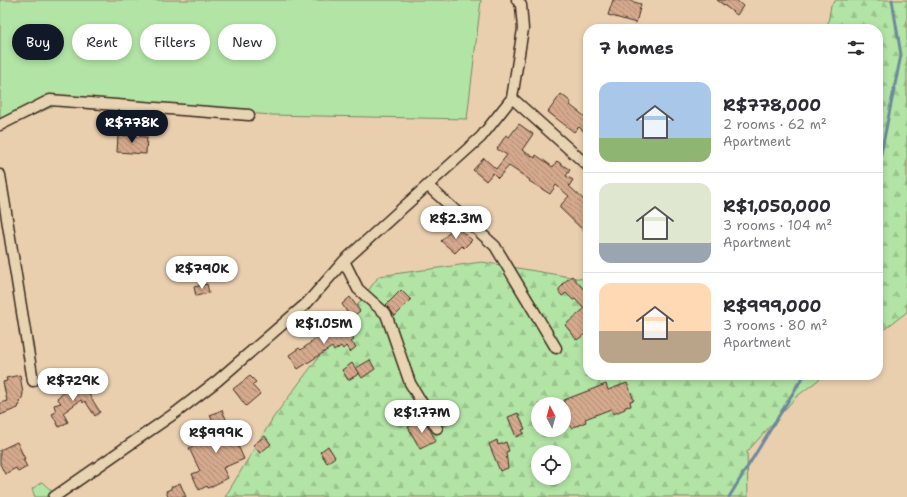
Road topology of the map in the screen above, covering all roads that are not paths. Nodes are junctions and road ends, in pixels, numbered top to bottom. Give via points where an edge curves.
1 (517, 0) edge
2 (512, 98) junction
3 (249, 115) dead end
4 (0, 125) edge
5 (583, 162) edge
6 (0, 175) edge
7 (428, 186) junction
8 (344, 261) junction
9 (556, 348) dead end
10 (33, 381) dead end
11 (437, 428) dead end
12 (54, 497) edge

1 - 2 street via 521,5 523,29
2 - 5 street
2 - 7 street via 481,137
3 - 4 street via 50,100
6 - 10 street
7 - 8 street
7 - 9 street via 495,246
8 - 11 street via 358,289 386,314 410,383
8 - 12 street via 307,303 217,381

